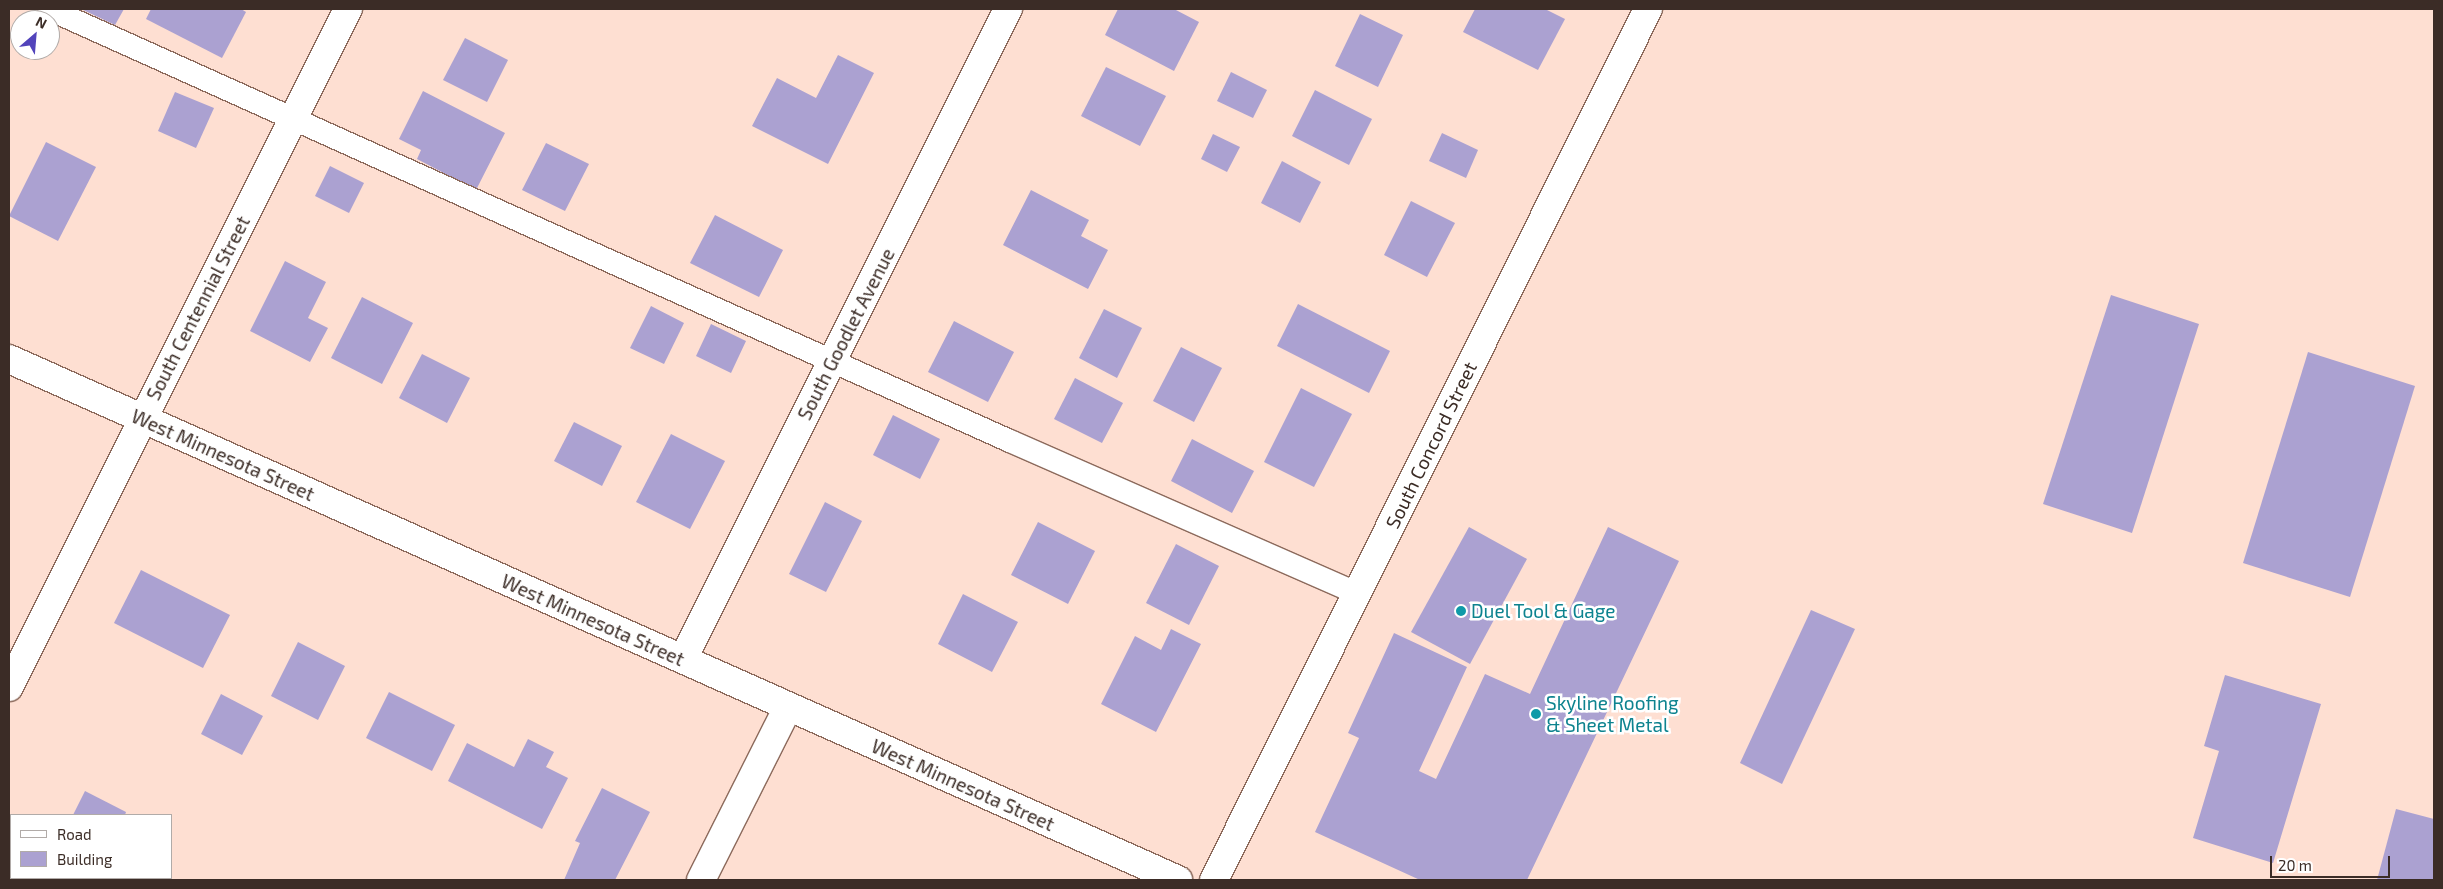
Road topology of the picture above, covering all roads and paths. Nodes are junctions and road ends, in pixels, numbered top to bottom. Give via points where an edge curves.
1 (49, 9) edge
2 (348, 9) edge
3 (1008, 9) edge
4 (1648, 9) edge
5 (293, 118) junction
6 (9, 360) edge
7 (832, 361) junction
8 (143, 419) junction
9 (1357, 593) junction
10 (683, 659) junction
11 (9, 687) edge
12 (788, 707) junction
13 (701, 880) edge
14 (1178, 880) edge
15 (1214, 880) edge

1 - 5 lane
2 - 5 street, South Centennial Street
3 - 7 street, South Goodlet Avenue
4 - 9 street, South Concord Street
5 - 7 lane
5 - 8 street, South Centennial Street
6 - 8 street, West Minnesota Street
7 - 9 lane
7 - 10 street, South Goodlet Avenue
8 - 10 street, West Minnesota Street
8 - 11 street, South Centennial Street
9 - 15 street, South Concord Street
10 - 12 street, West Minnesota Street
12 - 13 street
12 - 14 street, West Minnesota Street

